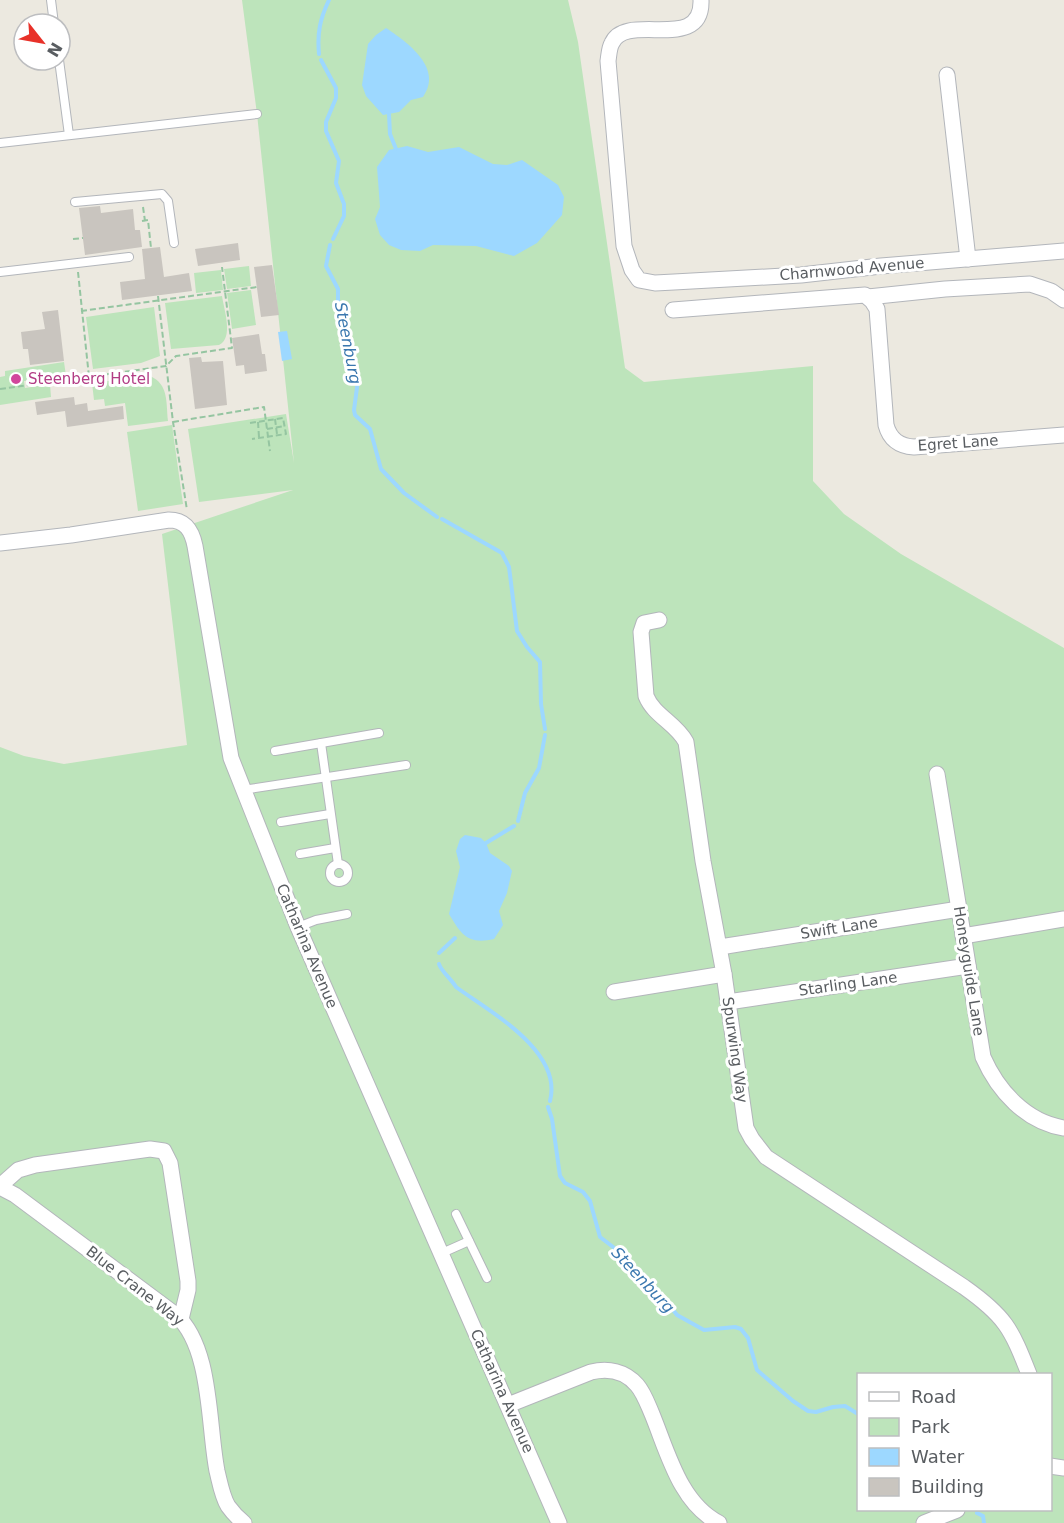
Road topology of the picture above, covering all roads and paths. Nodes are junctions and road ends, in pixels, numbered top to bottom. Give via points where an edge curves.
1 (700, 0) edge
2 (61, 72) edge
3 (947, 75) dead end
4 (257, 114) dead end
5 (69, 135) junction
6 (0, 143) edge
7 (142, 195) junction
8 (75, 202) dead end
9 (73, 238) dead end
10 (83, 238) dead end
11 (174, 243) dead end
12 (151, 248) dead end
13 (1064, 251) edge
14 (129, 256) dead end
15 (968, 259) junction
16 (77, 264) junction
17 (222, 267) dead end
18 (0, 273) edge
19 (257, 287) dead end
20 (225, 291) junction
21 (158, 296) dead end
22 (868, 297) junction
23 (159, 300) junction
24 (1064, 300) edge
25 (673, 310) dead end
26 (81, 311) junction
27 (166, 366) junction
28 (88, 377) junction
29 (0, 388) edge
30 (275, 419) junction
31 (266, 421) junction
32 (173, 422) junction
33 (258, 422) junction
34 (249, 423) dead end
35 (284, 426) junction
36 (276, 427) junction
37 (267, 429) junction
38 (277, 435) junction
39 (1064, 435) edge
40 (268, 436) junction
41 (252, 438) dead end
42 (259, 438) junction
43 (270, 451) dead end
44 (183, 523) junction
45 (0, 543) edge
46 (659, 620) dead end
47 (379, 733) dead end
48 (321, 743) junction
49 (275, 751) dead end
50 (405, 765) dead end
51 (937, 774) dead end
52 (325, 777) junction
53 (243, 790) junction
54 (330, 814) junction
55 (280, 822) dead end
56 (335, 848) junction
57 (300, 854) dead end
58 (338, 864) dead end
59 (959, 909) junction
60 (347, 914) dead end
61 (1064, 920) edge
62 (298, 927) junction
63 (963, 936) junction
64 (720, 947) junction
65 (968, 966) junction
66 (724, 974) junction
67 (614, 992) dead end
68 (728, 1002) junction
69 (1064, 1128) edge
70 (0, 1186) edge
71 (456, 1214) dead end
72 (469, 1241) junction
73 (442, 1253) junction
74 (487, 1278) dead end
75 (181, 1319) junction
76 (1029, 1373) edge
77 (508, 1405) junction
78 (952, 1511) edge
79 (244, 1523) edge
80 (559, 1523) edge
81 (719, 1523) edge
82 (924, 1523) edge

1 - 15 street, Charnwood Avenue via 699,14 688,26 623,32 612,42 610,51 624,246 639,280 655,283 801,274
2 - 5 lane
3 - 15 street
4 - 5 lane
5 - 6 lane
7 - 8 lane
7 - 11 lane via 160,193 167,197
7 - 12 path via 143,221 148,220
9 - 10 path
13 - 15 street, Charnwood Avenue
14 - 16 lane
16 - 18 lane
16 - 26 path
17 - 20 path
19 - 20 path
20 - 23 path
20 - 27 path via 232,348 176,356
21 - 23 path
22 - 24 street via 1030,284
22 - 25 street
22 - 39 street, Egret Lane via 877,309 887,430 898,443 914,447
23 - 26 path
23 - 27 path
26 - 28 path
27 - 28 path
27 - 32 path
28 - 29 path
30 - 31 path
30 - 35 path via 283,418
30 - 36 path
31 - 32 path via 264,407
31 - 33 path
31 - 37 path
32 - 44 path via 187,513
33 - 34 path
33 - 42 path
35 - 36 path
35 - 38 path via 286,434
36 - 37 path
36 - 38 path
37 - 40 path
38 - 40 path
40 - 42 path
40 - 43 path
41 - 42 path
44 - 45 street via 169,520
44 - 53 street, Catharina Avenue via 193,536 231,759
46 - 64 street, Spurwing Way via 644,623 641,632 646,696 650,706 686,742
47 - 48 lane
48 - 49 lane
48 - 52 lane
50 - 52 lane
51 - 59 street, Honeyguide Lane
52 - 53 lane
52 - 54 lane
53 - 62 street, Catharina Avenue
54 - 55 lane
54 - 56 lane
56 - 57 lane
56 - 58 lane
59 - 63 street, Honeyguide Lane
59 - 64 street, Swift Lane
60 - 62 lane
61 - 63 street
62 - 73 street, Catharina Avenue
63 - 65 street, Honeyguide Lane
64 - 66 street, Spurwing Way
65 - 68 street, Starling Lane
65 - 69 street, Honeyguide Lane via 983,1057 993,1076 1022,1110
66 - 67 street
66 - 68 street, Spurwing Way
68 - 76 street, Spurwing Way via 746,1128 761,1151 990,1306 1009,1328
70 - 75 street, Blue Crane Way
70 - 75 street via 18,1170 35,1166 150,1149 164,1151 170,1163 188,1281
71 - 72 lane
72 - 73 lane
72 - 74 lane
73 - 77 street, Catharina Avenue
75 - 79 street, Blue Crane Way via 197,1346 222,1492 229,1508
77 - 80 street, Catharina Avenue
77 - 81 street via 591,1371 603,1369 624,1375 639,1387 689,1498 701,1512
78 - 82 street

